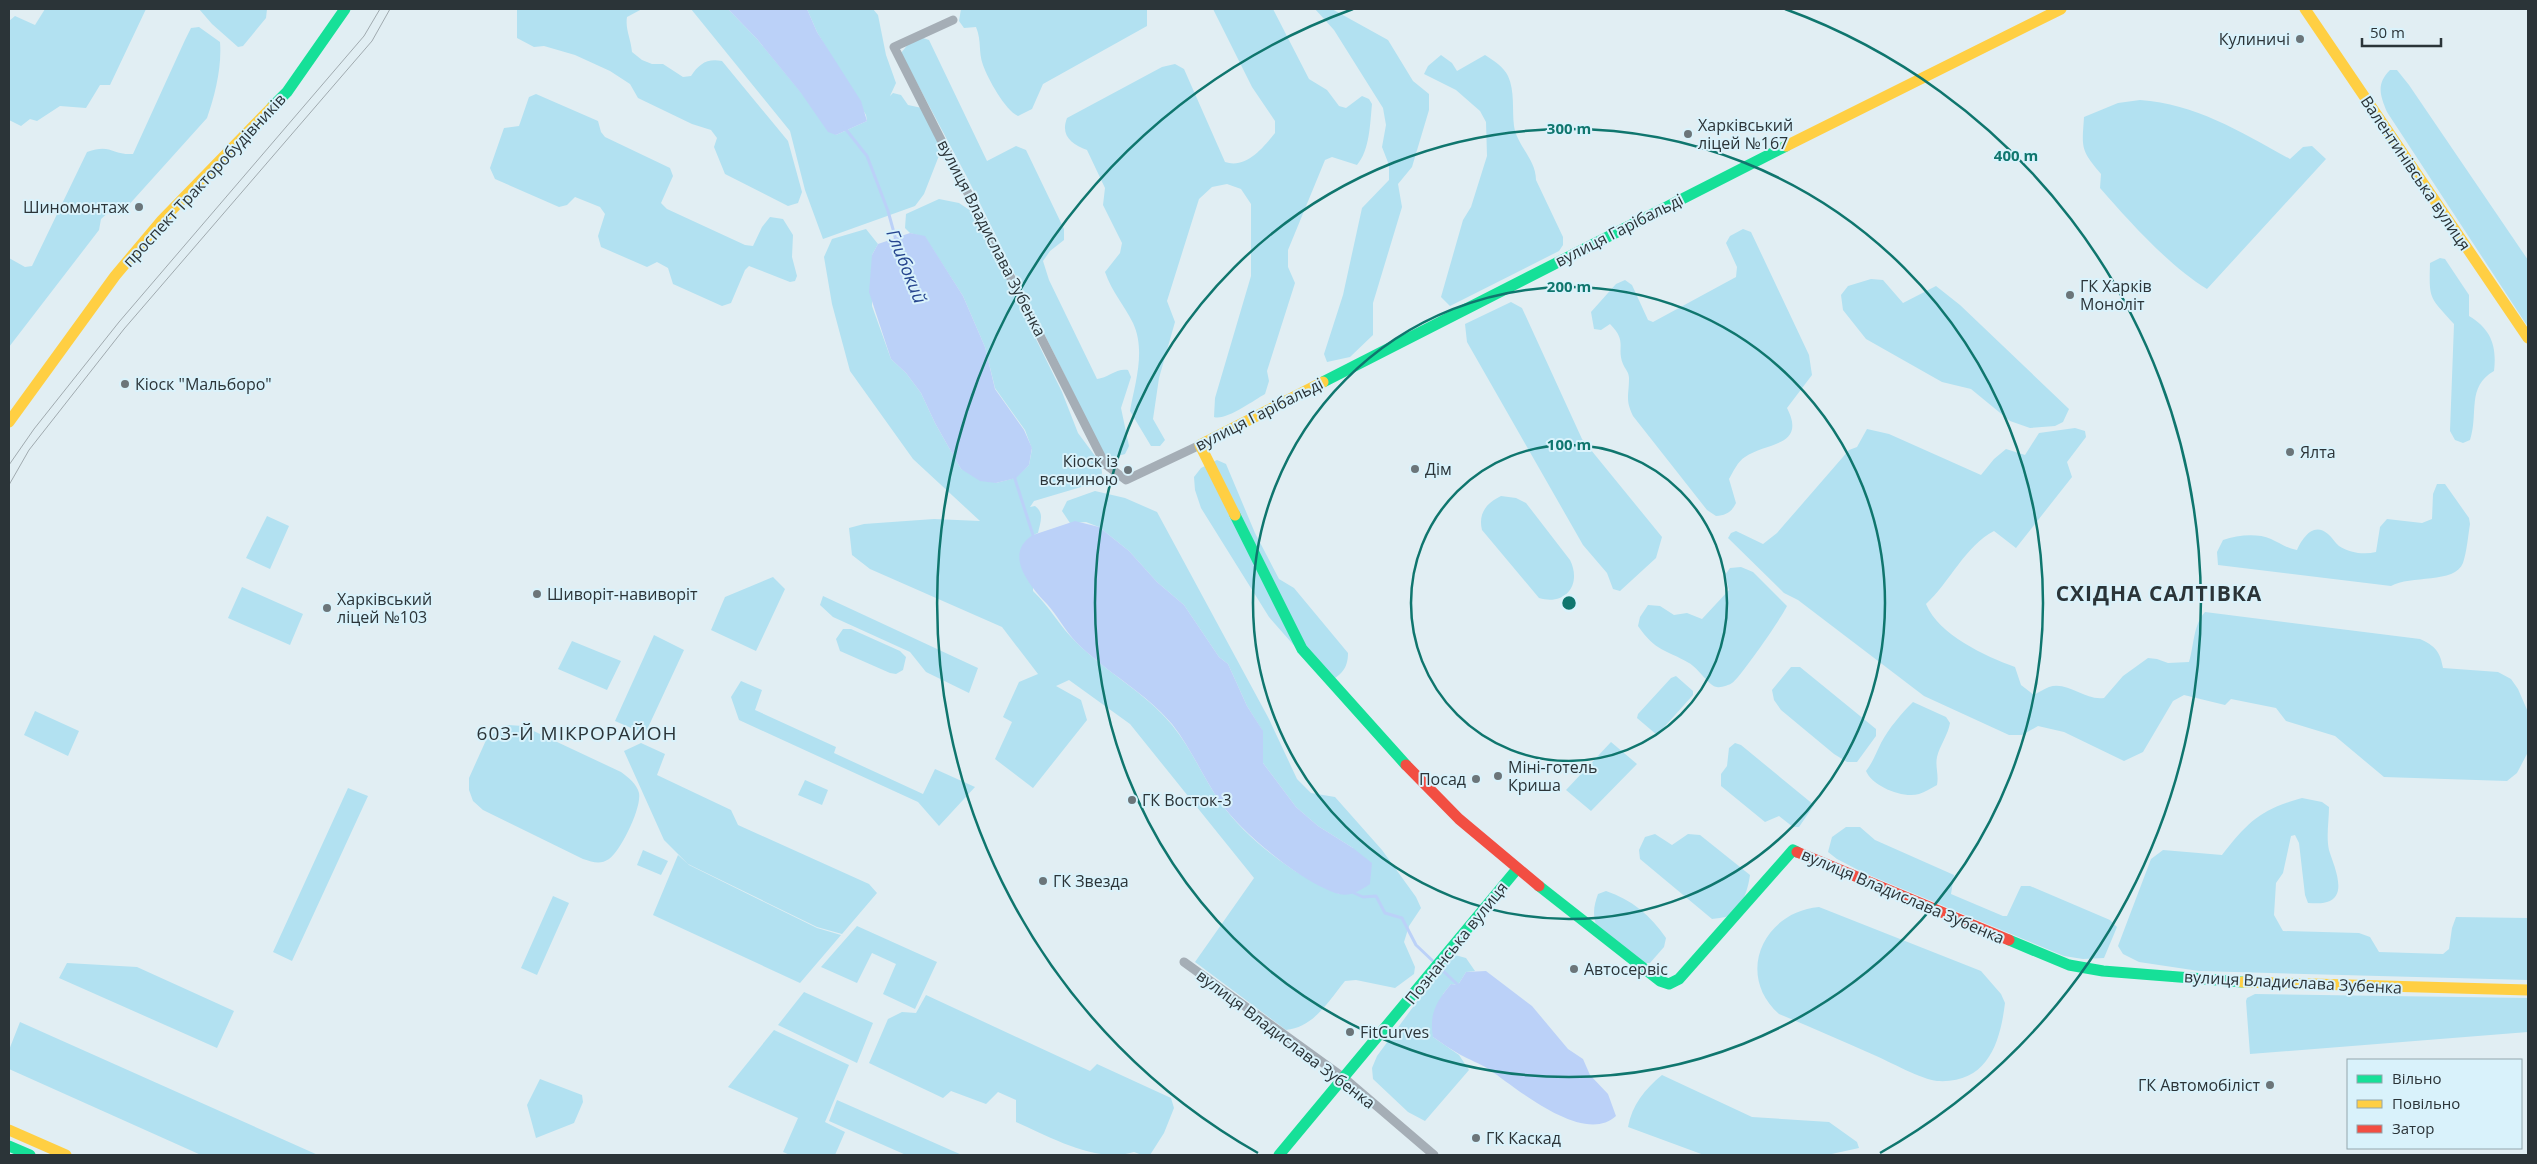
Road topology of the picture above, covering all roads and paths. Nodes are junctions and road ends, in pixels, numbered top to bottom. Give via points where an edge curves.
1 (345, 9) edge
2 (2060, 9) edge
3 (2305, 9) edge
4 (953, 20) dead end
5 (2528, 338) edge
6 (25, 400) junction
7 (9, 407) edge
8 (9, 422) edge
9 (1200, 445) junction
10 (1126, 480) joint
11 (1517, 869) junction
12 (1184, 962) dead end
13 (2528, 990) edge
14 (1344, 1078) junction
15 (9, 1130) edge
16 (9, 1146) edge
17 (30, 1155) edge
18 (66, 1155) edge
19 (1279, 1155) edge
20 (1434, 1155) edge

1 - 6 street, проспект Тракторобудівників via 287,92 162,220 115,276
2 - 9 street, вулиця Гарібальді via 1635,221
3 - 5 street, Валентинівська вулиця
4 - 10 street, вулиця Владислава Зубенка via 894,47 1106,464
6 - 7 street
6 - 8 street, проспект Тракторобудівників
9 - 10 street, вулиця Гарібальді
9 - 11 street, вулиця Владислава Зубенка via 1302,649 1404,764 1459,819
11 - 13 street, вулиця Владислава Зубенка via 1655,979 1665,983 1679,979 1793,850 2070,965 2103,971 2269,984
11 - 14 street, Познанська вулиця
12 - 14 street, вулиця Владислава Зубенка
14 - 19 street, Познанська вулиця
14 - 20 street, вулиця Владислава Зубенка
15 - 18 street
16 - 17 street

